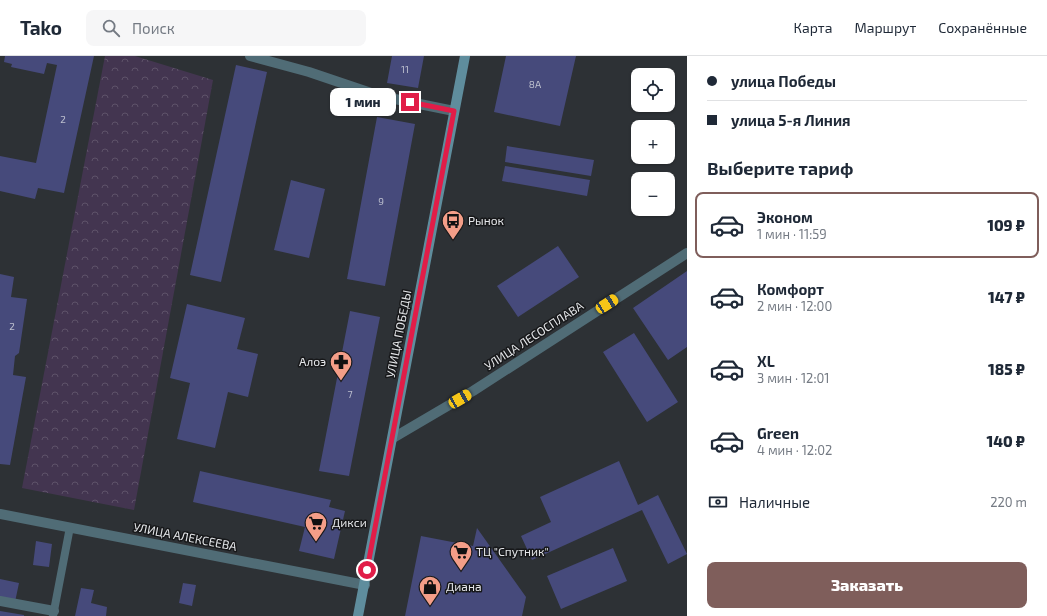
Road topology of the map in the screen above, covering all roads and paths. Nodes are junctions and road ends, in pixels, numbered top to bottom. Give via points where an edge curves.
1 (250, 56) edge
2 (465, 56) edge
3 (454, 111) junction
4 (687, 253) edge
5 (393, 438) junction
6 (0, 514) edge
7 (70, 527) junction
8 (364, 585) junction
9 (0, 601) edge
10 (54, 614) edge
11 (358, 616) edge

1 - 3 street via 309,72 380,96
2 - 3 main road, УЛИЦА ПОБЕДЫ
3 - 5 main road, УЛИЦА ПОБЕДЫ
4 - 5 street, УЛИЦА ЛЕСОСПЛАВА via 473,391
5 - 8 main road, УЛИЦА ПОБЕДЫ
6 - 7 street, УЛИЦА АЛЕКСЕЕВА
7 - 8 street, УЛИЦА АЛЕКСЕЕВА
7 - 10 lane
8 - 11 main road, УЛИЦА ПОБЕДЫ
9 - 10 street

